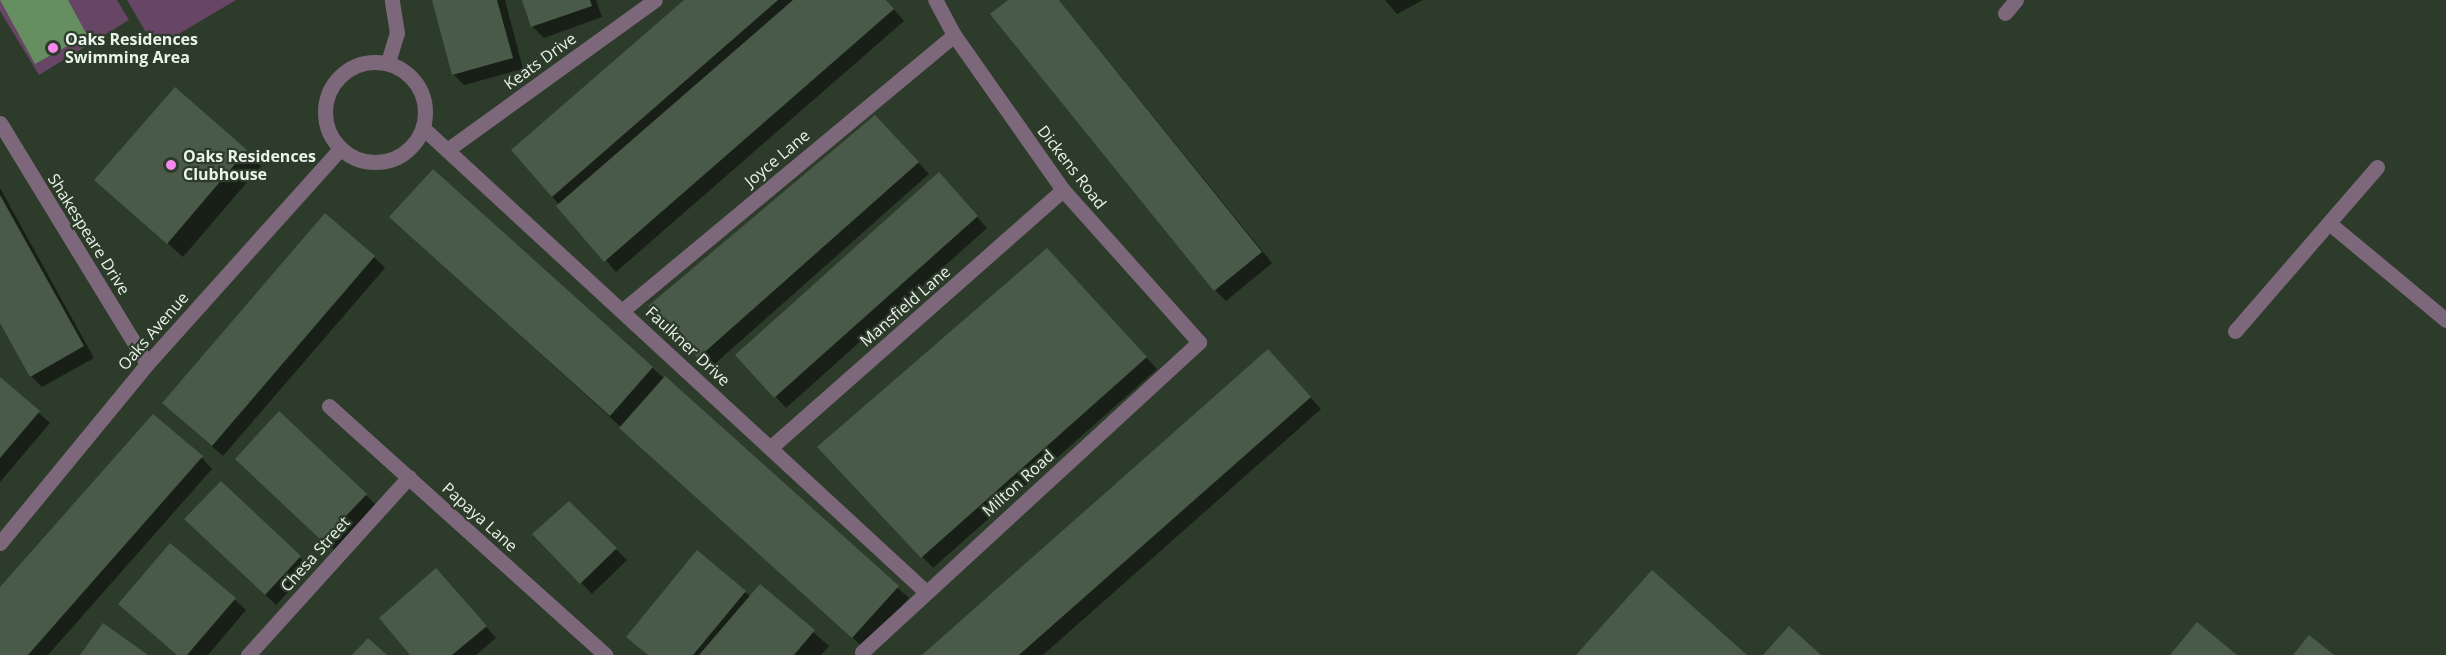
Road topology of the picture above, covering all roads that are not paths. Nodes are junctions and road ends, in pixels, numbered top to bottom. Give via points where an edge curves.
1 (392, 0) edge
2 (654, 0) edge
3 (934, 0) edge
4 (2016, 0) edge
5 (638, 5) edge
6 (2005, 13) dead end
7 (954, 35) junction
8 (388, 63) junction
9 (0, 123) edge
10 (423, 129) junction
11 (341, 148) junction
12 (447, 150) junction
13 (2377, 167) dead end
14 (1063, 190) junction
15 (2329, 222) junction
16 (623, 310) junction
17 (2446, 320) edge
18 (2235, 331) dead end
19 (1199, 342) joint
20 (147, 364) junction
21 (329, 406) dead end
22 (770, 448) junction
23 (409, 477) junction
24 (0, 543) edge
25 (926, 592) junction
26 (861, 652) dead end
27 (248, 655) edge
28 (606, 655) edge

1 - 8 street via 397,33
2 - 5 street, Keats Drive
3 - 7 street, Dickens Road
4 - 6 street
5 - 12 street, Keats Drive
7 - 14 street, Dickens Road
7 - 16 street, Joyce Lane
8 - 10 street via 406,72 420,88 425,108
8 - 11 street via 369,62 351,67 336,79 327,95 325,113 330,133
9 - 20 street, Shakespeare Drive
10 - 11 street via 412,147 396,158 377,162 357,159
10 - 12 street, Faulkner Drive
11 - 20 street, Oaks Avenue
12 - 16 street, Faulkner Drive
13 - 15 street
14 - 19 street, Dickens Road
14 - 22 street, Mansfield Lane
15 - 17 street
15 - 18 street
16 - 22 street, Faulkner Drive
19 - 25 street, Milton Road
20 - 24 street, Oaks Avenue
21 - 23 street, Papaya Lane
22 - 25 street, Faulkner Drive
23 - 27 street, Chesa Street
23 - 28 street, Papaya Lane
25 - 26 street, Milton Road

